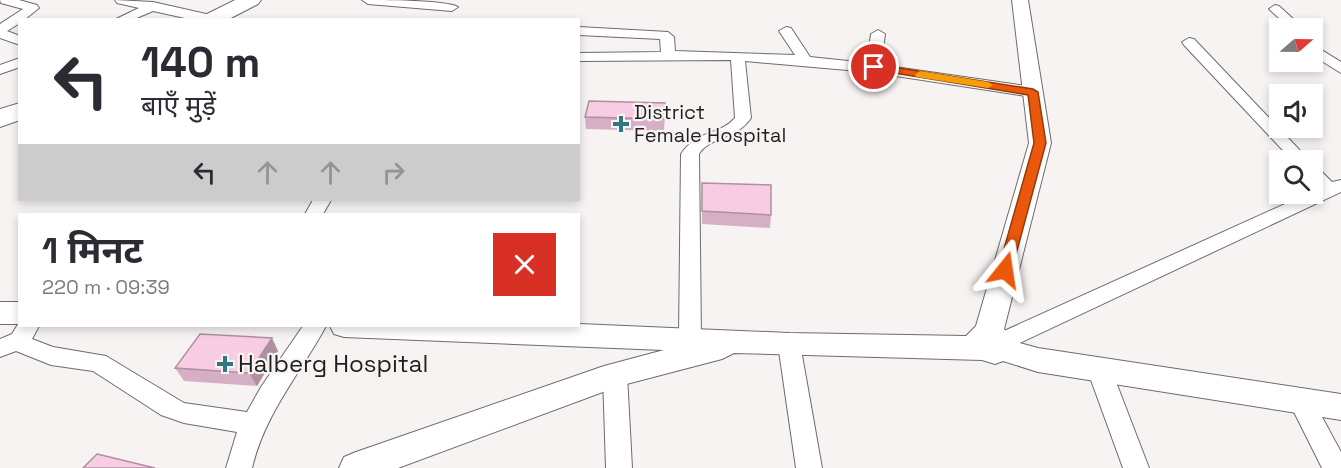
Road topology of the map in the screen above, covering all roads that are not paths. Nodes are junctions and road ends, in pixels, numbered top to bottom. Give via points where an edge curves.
1 (5, 0) edge
2 (121, 0) edge
3 (166, 0) edge
4 (250, 0) edge
5 (264, 0) edge
6 (368, 0) edge
7 (1020, 0) edge
8 (151, 7) junction
9 (452, 7) dead end
10 (1275, 9) dead end
11 (18, 18) edge
12 (19, 18) edge
13 (125, 18) edge
14 (205, 18) edge
15 (212, 18) edge
16 (228, 18) edge
17 (1285, 18) edge
18 (0, 31) edge
19 (580, 31) edge
20 (786, 31) dead end
21 (878, 34) dead end
22 (18, 40) edge
23 (1188, 42) dead end
24 (795, 46) junction
25 (668, 56) junction
26 (1323, 56) edge
27 (580, 57) edge
28 (738, 57) junction
29 (770, 58) junction
30 (805, 60) junction
31 (18, 63) edge
32 (874, 67) junction
33 (1341, 69) edge
34 (0, 70) edge
35 (1033, 92) junction
36 (18, 111) edge
37 (18, 118) edge
38 (0, 119) edge
39 (0, 126) edge
40 (1291, 150) edge
41 (1335, 188) edge
42 (0, 313) edge
43 (314, 327) edge
44 (373, 327) edge
45 (17, 332) edge
46 (690, 338) junction
47 (746, 341) junction
48 (993, 343) junction
49 (789, 344) junction
50 (1099, 369) junction
51 (615, 375) junction
52 (1300, 400) junction
53 (1341, 407) edge
54 (252, 424) junction
55 (239, 468) edge
56 (356, 468) edge
57 (619, 468) edge
58 (809, 468) edge
59 (1136, 468) edge
60 (1336, 468) edge

1 - 12 street via 33,8
2 - 8 street
3 - 8 street
4 - 15 main road
5 - 16 main road
6 - 9 street
7 - 35 street
8 - 13 street
8 - 14 street
10 - 17 street
11 - 18 street
18 - 22 street
19 - 25 street via 663,34 667,38
20 - 24 street
21 - 32 street
23 - 40 street
24 - 29 street
24 - 30 street
25 - 27 street
25 - 28 street
26 - 33 street
28 - 29 street
28 - 46 street via 743,118 736,126 699,142 690,154
29 - 30 street
30 - 32 street
31 - 34 street
32 - 35 street
35 - 48 street via 1040,143
36 - 38 main road
37 - 39 main road
41 - 48 street
42 - 45 street
43 - 54 street
44 - 46 street
45 - 54 street via 21,344 51,356 98,363 170,408
46 - 47 street
47 - 49 street
47 - 51 street
48 - 49 street
48 - 50 street via 1038,360
49 - 58 street
50 - 52 street
50 - 59 street
51 - 56 street
51 - 57 street
52 - 53 street
52 - 60 street
54 - 55 street

